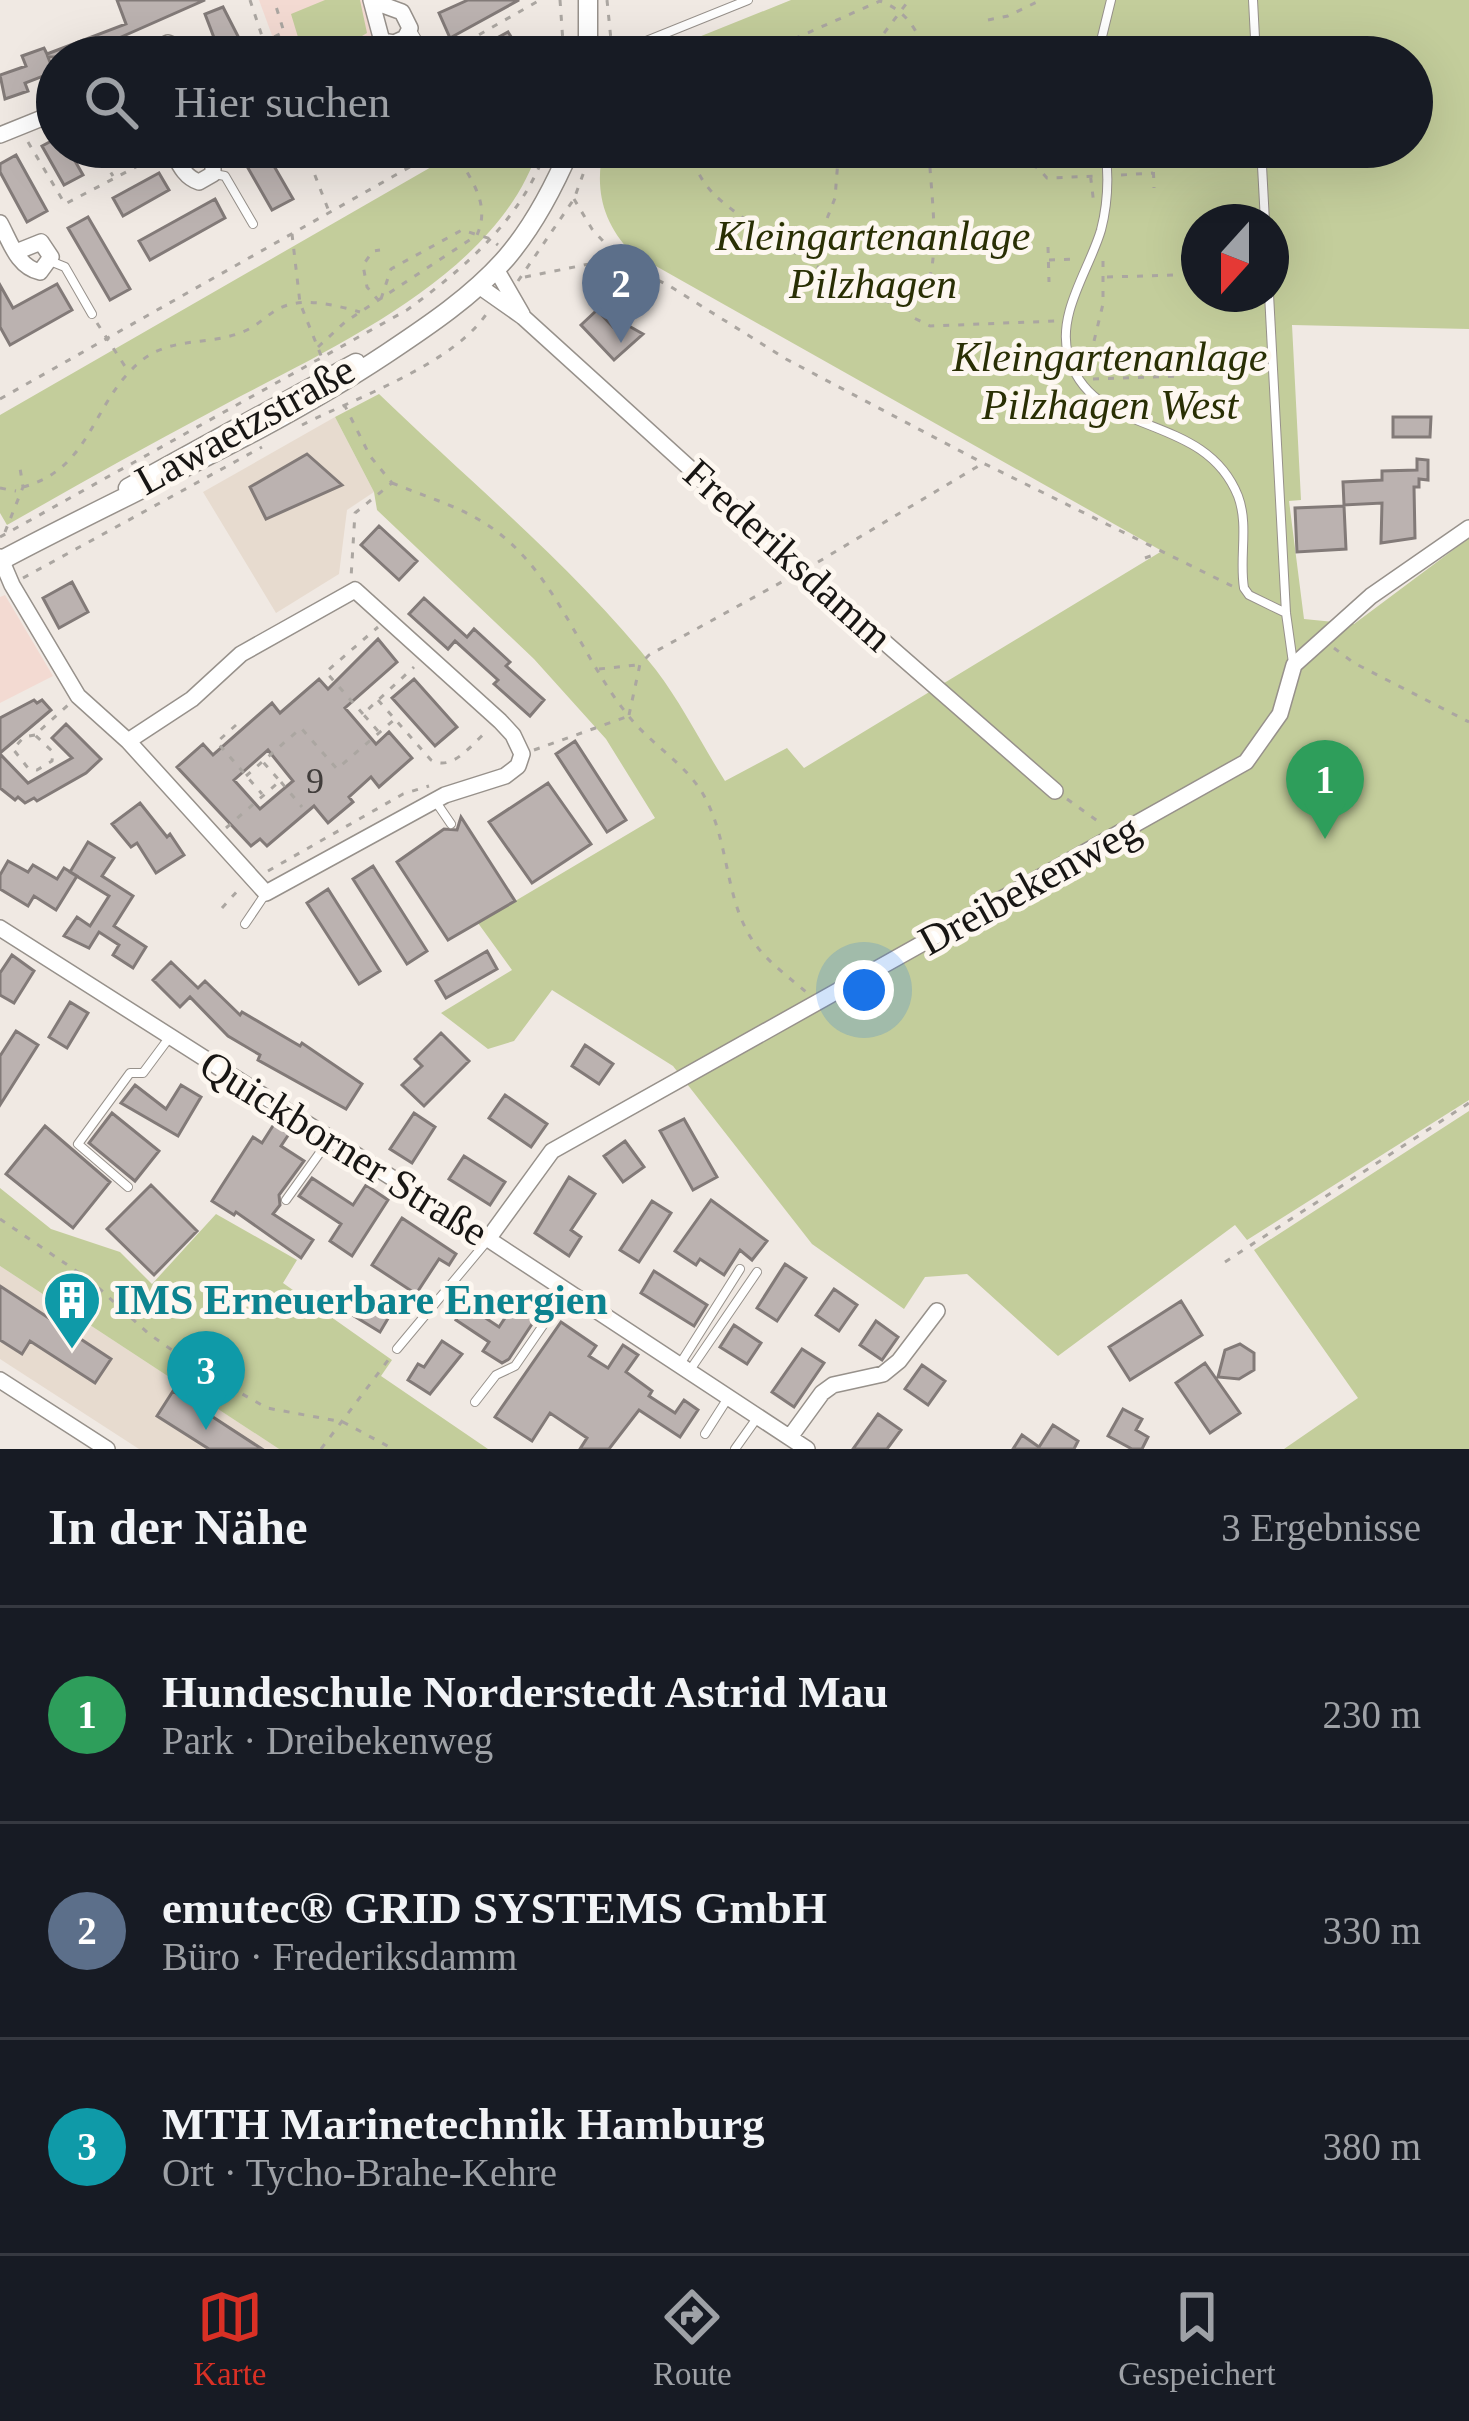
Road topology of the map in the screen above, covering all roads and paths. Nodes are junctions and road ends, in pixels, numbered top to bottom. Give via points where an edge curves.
1 (250, 0) edge
2 (274, 0) edge
3 (540, 0) edge
4 (560, 0) edge
5 (587, 0) edge
6 (607, 0) edge
7 (748, 0) edge
8 (909, 0) edge
9 (1041, 0) edge
10 (1112, 0) edge
11 (1253, 0) edge
12 (371, 1) edge
13 (901, 11) junction
14 (988, 20) dead end
15 (410, 28) junction
16 (261, 36) edge
17 (277, 36) edge
18 (381, 36) edge
19 (406, 36) edge
20 (415, 36) edge
21 (477, 36) edge
22 (563, 36) edge
23 (588, 36) edge
24 (609, 36) edge
25 (656, 36) edge
26 (799, 36) edge
27 (882, 36) edge
28 (919, 36) edge
29 (1103, 36) edge
30 (1255, 36) edge
31 (36, 120) edge
32 (0, 135) edge
33 (27, 140) dead end
34 (36, 155) edge
35 (43, 168) edge
36 (108, 168) edge
37 (137, 168) edge
38 (183, 168) edge
39 (213, 168) edge
40 (312, 168) edge
41 (407, 168) edge
42 (460, 168) edge
43 (538, 168) edge
44 (561, 168) edge
45 (585, 168) edge
46 (699, 168) edge
47 (837, 168) edge
48 (930, 168) edge
49 (1038, 168) edge
50 (1105, 168) edge
51 (1153, 168) edge
52 (1262, 168) edge
53 (213, 174) junction
54 (114, 178) junction
55 (1047, 178) dead end
56 (1154, 188) dead end
57 (1264, 204) edge
58 (329, 210) junction
59 (0, 223) edge
60 (253, 224) joint
61 (292, 233) junction
62 (477, 235) junction
63 (491, 238) junction
64 (1048, 247) dead end
65 (266, 248) junction
66 (380, 250) dead end
67 (1091, 259) junction
68 (811, 260) junction
69 (1049, 260) junction
70 (50, 261) joint
71 (502, 262) junction
72 (624, 264) junction
73 (1177, 275) dead end
74 (523, 278) dead end
75 (1105, 278) dead end
76 (1049, 282) dead end
77 (479, 286) junction
78 (380, 302) junction
79 (300, 303) junction
80 (906, 304) junction
81 (360, 312) junction
82 (1270, 312) edge
83 (92, 314) joint
84 (523, 317) junction
85 (1067, 322) junction
86 (106, 338) junction
87 (404, 342) junction
88 (317, 349) junction
89 (322, 358) junction
90 (128, 372) junction
91 (1181, 376) dead end
92 (1087, 380) dead end
93 (337, 387) junction
94 (0, 399) edge
95 (983, 464) junction
96 (20, 468) dead end
97 (392, 484) junction
98 (0, 488) edge
99 (21, 489) junction
100 (89, 514) junction
101 (1469, 528) edge
102 (2, 535) edge
103 (1160, 552) junction
104 (1145, 558) dead end
105 (1, 559) edge
106 (803, 571) junction
107 (355, 590) junction
108 (1249, 595) junction
109 (1286, 614) junction
110 (387, 619) junction
111 (1322, 639) junction
112 (640, 664) junction
113 (1294, 665) junction
114 (597, 668) junction
115 (408, 673) dead end
116 (78, 696) junction
117 (378, 700) junction
118 (363, 714) junction
119 (628, 717) junction
120 (395, 719) junction
121 (500, 721) junction
122 (1469, 722) edge
123 (236, 725) dead end
124 (379, 733) junction
125 (35, 735) junction
126 (128, 741) junction
127 (522, 754) junction
128 (263, 762) junction
129 (246, 776) junction
130 (280, 781) junction
131 (1055, 791) joint
132 (263, 795) junction
133 (440, 798) junction
134 (302, 807) dead end
135 (451, 824) dead end
136 (1119, 836) junction
137 (215, 837) junction
138 (260, 886) junction
139 (222, 908) dead end
140 (245, 924) dead end
141 (1, 931) edge
142 (817, 1002) junction
143 (170, 1037) junction
144 (1469, 1103) edge
145 (329, 1138) junction
146 (128, 1187) dead end
147 (286, 1200) dead end
148 (0, 1219) edge
149 (488, 1238) junction
150 (1225, 1262) dead end
151 (740, 1269) dead end
152 (757, 1272) dead end
153 (567, 1291) junction
154 (937, 1311) dead end
155 (397, 1349) joint
156 (684, 1368) junction
157 (0, 1381) edge
158 (729, 1397) junction
159 (475, 1402) dead end
160 (758, 1416) junction
161 (343, 1422) junction
162 (705, 1434) dead end
163 (790, 1437) junction
164 (107, 1449) edge
165 (321, 1449) edge
166 (393, 1449) edge
167 (735, 1449) edge
168 (807, 1449) edge

1 - 16 path
2 - 17 path via 284,32
3 - 21 path
4 - 22 path
5 - 23 street
6 - 24 path
7 - 25 lane
8 - 13 path
9 - 14 path
10 - 29 lane
11 - 30 lane
12 - 15 street via 402,12
12 - 18 street
13 - 26 path via 873,2
13 - 27 path
13 - 28 path
15 - 19 street
15 - 20 lane
31 - 32 street
33 - 34 path
35 - 54 path via 64,203
36 - 54 path
37 - 54 path
38 - 53 street via 195,181
39 - 53 street
40 - 58 path
41 - 58 path
42 - 62 path via 483,203
43 - 63 path
44 - 71 street, Lawaetzstraße
45 - 72 path via 574,199
46 - 68 path via 711,192
47 - 68 path via 835,198
48 - 80 path via 932,265 922,294
49 - 55 path
50 - 67 lane via 1106,206
51 - 56 path
52 - 57 lane
53 - 60 lane via 225,176
58 - 61 path
59 - 70 street via 25,266 35,272
60 - 65 path
61 - 65 path
61 - 79 path
62 - 63 path
62 - 78 path
62 - 78 path via 462,230 391,269
63 - 71 path
63 - 89 path via 407,310
64 - 69 path
65 - 86 path
66 - 78 path via 363,266
67 - 69 path
67 - 85 lane
68 - 80 path via 867,294
69 - 76 path
70 - 83 lane via 65,267
71 - 77 street, Lawaetzstraße
71 - 84 street, Frederiksdamm
72 - 74 path
72 - 95 path
73 - 75 path
77 - 84 street, Frederiksdamm
77 - 87 street, Lawaetzstraße
78 - 81 path
79 - 81 path
79 - 88 path
79 - 90 path via 223,339 158,349
80 - 85 path via 930,326
81 - 88 path
82 - 109 lane
83 - 86 path
84 - 106 street, Frederiksdamm
85 - 108 lane via 1067,354 1088,394 1181,436 1230,481 1240,503
86 - 90 path
86 - 94 path
87 - 93 street, Lawaetzstraße
87 - 100 street, Lawaetzstraße via 189,451
88 - 89 path
89 - 102 path
90 - 99 path via 72,459
91 - 92 path
93 - 97 path
93 - 100 street, Lawaetzstraße
95 - 103 path
95 - 106 path
96 - 99 path
97 - 107 path via 356,514 349,571
97 - 114 path via 499,532 528,560
98 - 99 path
99 - 102 path
100 - 105 street, Lawaetzstraße
101 - 111 street, Dreibekenweg
103 - 104 path
103 - 108 path
105 - 116 street
106 - 112 path
106 - 131 street, Frederiksdamm
107 - 110 street
107 - 126 street via 242,654
108 - 109 lane
109 - 113 lane
110 - 118 path via 326,672
110 - 121 street
111 - 113 street, Dreibekenweg
111 - 122 path
112 - 114 path
112 - 119 path
113 - 136 street, Dreibekenweg via 1280,714 1246,762
114 - 119 path
115 - 117 path
116 - 125 path
116 - 126 street
117 - 118 path
117 - 120 path
118 - 124 path
119 - 127 path
119 - 142 path via 701,791 753,942
120 - 121 path via 440,765
120 - 124 path
121 - 127 street
123 - 129 path via 217,742
124 - 128 path via 337,769 301,728
125 - 125 path via 53,752 37,770 13,745
126 - 137 street
127 - 133 street via 505,776
128 - 129 path
128 - 130 path
129 - 132 path
130 - 132 path
130 - 134 path
131 - 136 path
132 - 137 path
133 - 135 lane
133 - 138 street
133 - 138 path via 432,785 403,794
136 - 142 street, Dreibekenweg
137 - 138 street
138 - 139 path via 242,885
138 - 140 lane
141 - 143 street, Quickborner Straße
142 - 149 street, Dreibekenweg via 552,1150
143 - 145 street, Quickborner Straße
143 - 146 lane via 143,1073 130,1073 78,1144
144 - 150 path
145 - 147 lane
145 - 149 street, Quickborner Straße
148 - 161 path via 205,1372 267,1408
149 - 153 street, Quickborner Straße
149 - 155 lane
151 - 156 lane
152 - 156 lane
153 - 156 street, Quickborner Straße
153 - 159 lane via 514,1366
154 - 163 street via 899,1361 883,1373 833,1384
155 - 161 path
156 - 158 street, Quickborner Straße
157 - 164 street
158 - 160 street, Quickborner Straße
158 - 162 lane
160 - 163 street, Quickborner Straße
160 - 167 lane
161 - 165 path
161 - 166 path
163 - 168 street, Quickborner Straße

